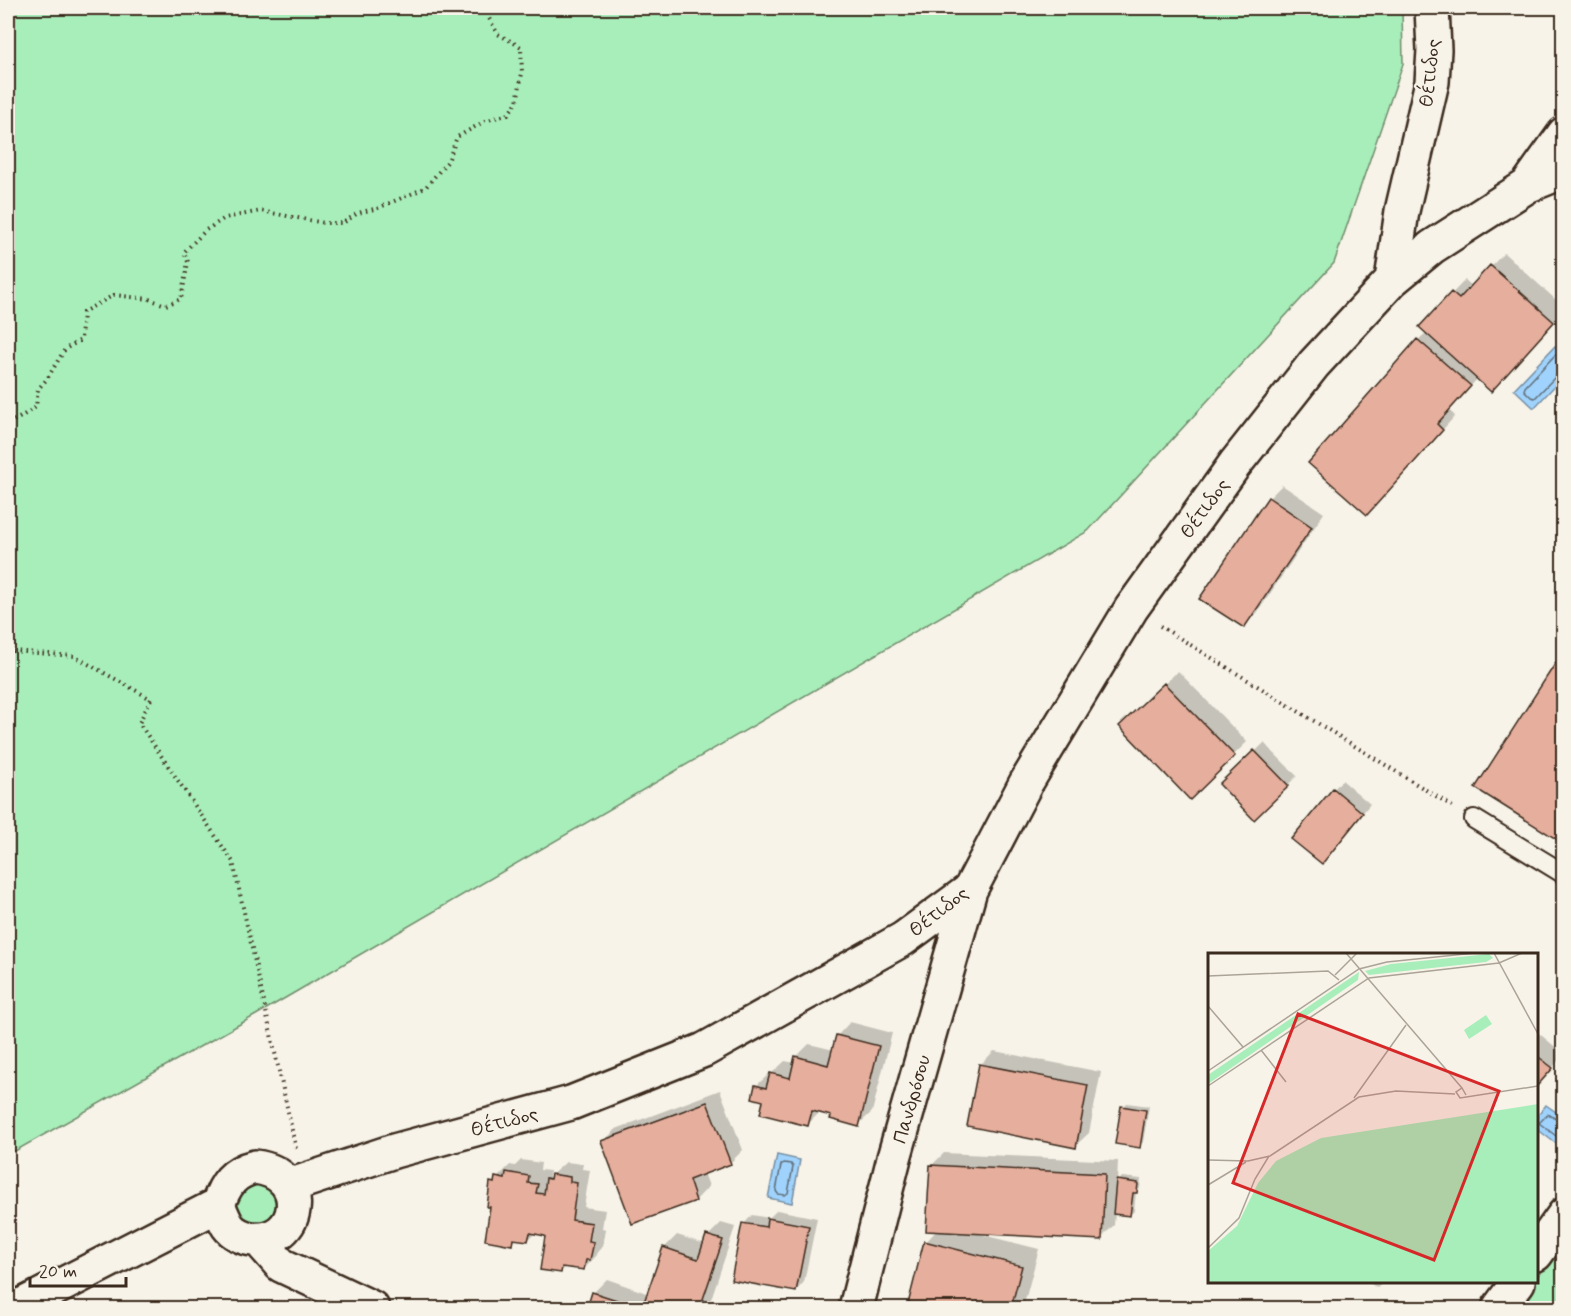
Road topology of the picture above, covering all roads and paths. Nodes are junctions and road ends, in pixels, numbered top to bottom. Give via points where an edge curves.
1 (483, 8) edge
2 (1432, 8) edge
3 (1563, 134) edge
4 (1563, 171) edge
5 (1527, 186) junction
6 (1392, 280) junction
7 (8, 423) edge
8 (1131, 609) junction
9 (8, 647) edge
10 (1474, 819) joint
11 (1563, 874) edge
12 (970, 890) junction
13 (296, 1183) junction
14 (218, 1205) junction
15 (1563, 1215) edge
16 (288, 1223) junction
17 (259, 1240) junction
18 (1538, 1251) edge
19 (1517, 1283) edge
20 (323, 1285) junction
21 (17, 1308) edge
22 (372, 1308) edge
23 (856, 1308) edge
24 (1499, 1308) edge

1 - 7 path via 498,34 521,47 517,102 508,114 485,121 458,137 448,161 425,188 358,213 343,223 261,212 225,219 206,230 184,252 188,262 181,299 166,305 114,295 83,312 81,340 65,349 38,388 36,407
2 - 6 street, Θέτιδος via 1432,82 1402,211
3 - 5 street
4 - 5 street, Θέτιδος
5 - 6 street, Θέτιδος via 1432,247
6 - 8 street, Θέτιδος via 1307,373 1235,464
8 - 10 path
8 - 12 street, Θέτιδος via 1026,783
9 - 13 path via 13,651 74,656 152,699 139,723 233,862
10 - 11 lane
12 - 13 street, Θέτιδος via 903,939 704,1050 571,1103 394,1151
12 - 23 street, Πανδρόσου
13 - 14 street via 267,1168 244,1169 226,1184
13 - 16 street
14 - 17 street via 228,1227 247,1239
14 - 21 street
15 - 18 street
16 - 17 street via 270,1238
16 - 20 street
17 - 20 street via 281,1265
19 - 24 street
20 - 22 street

